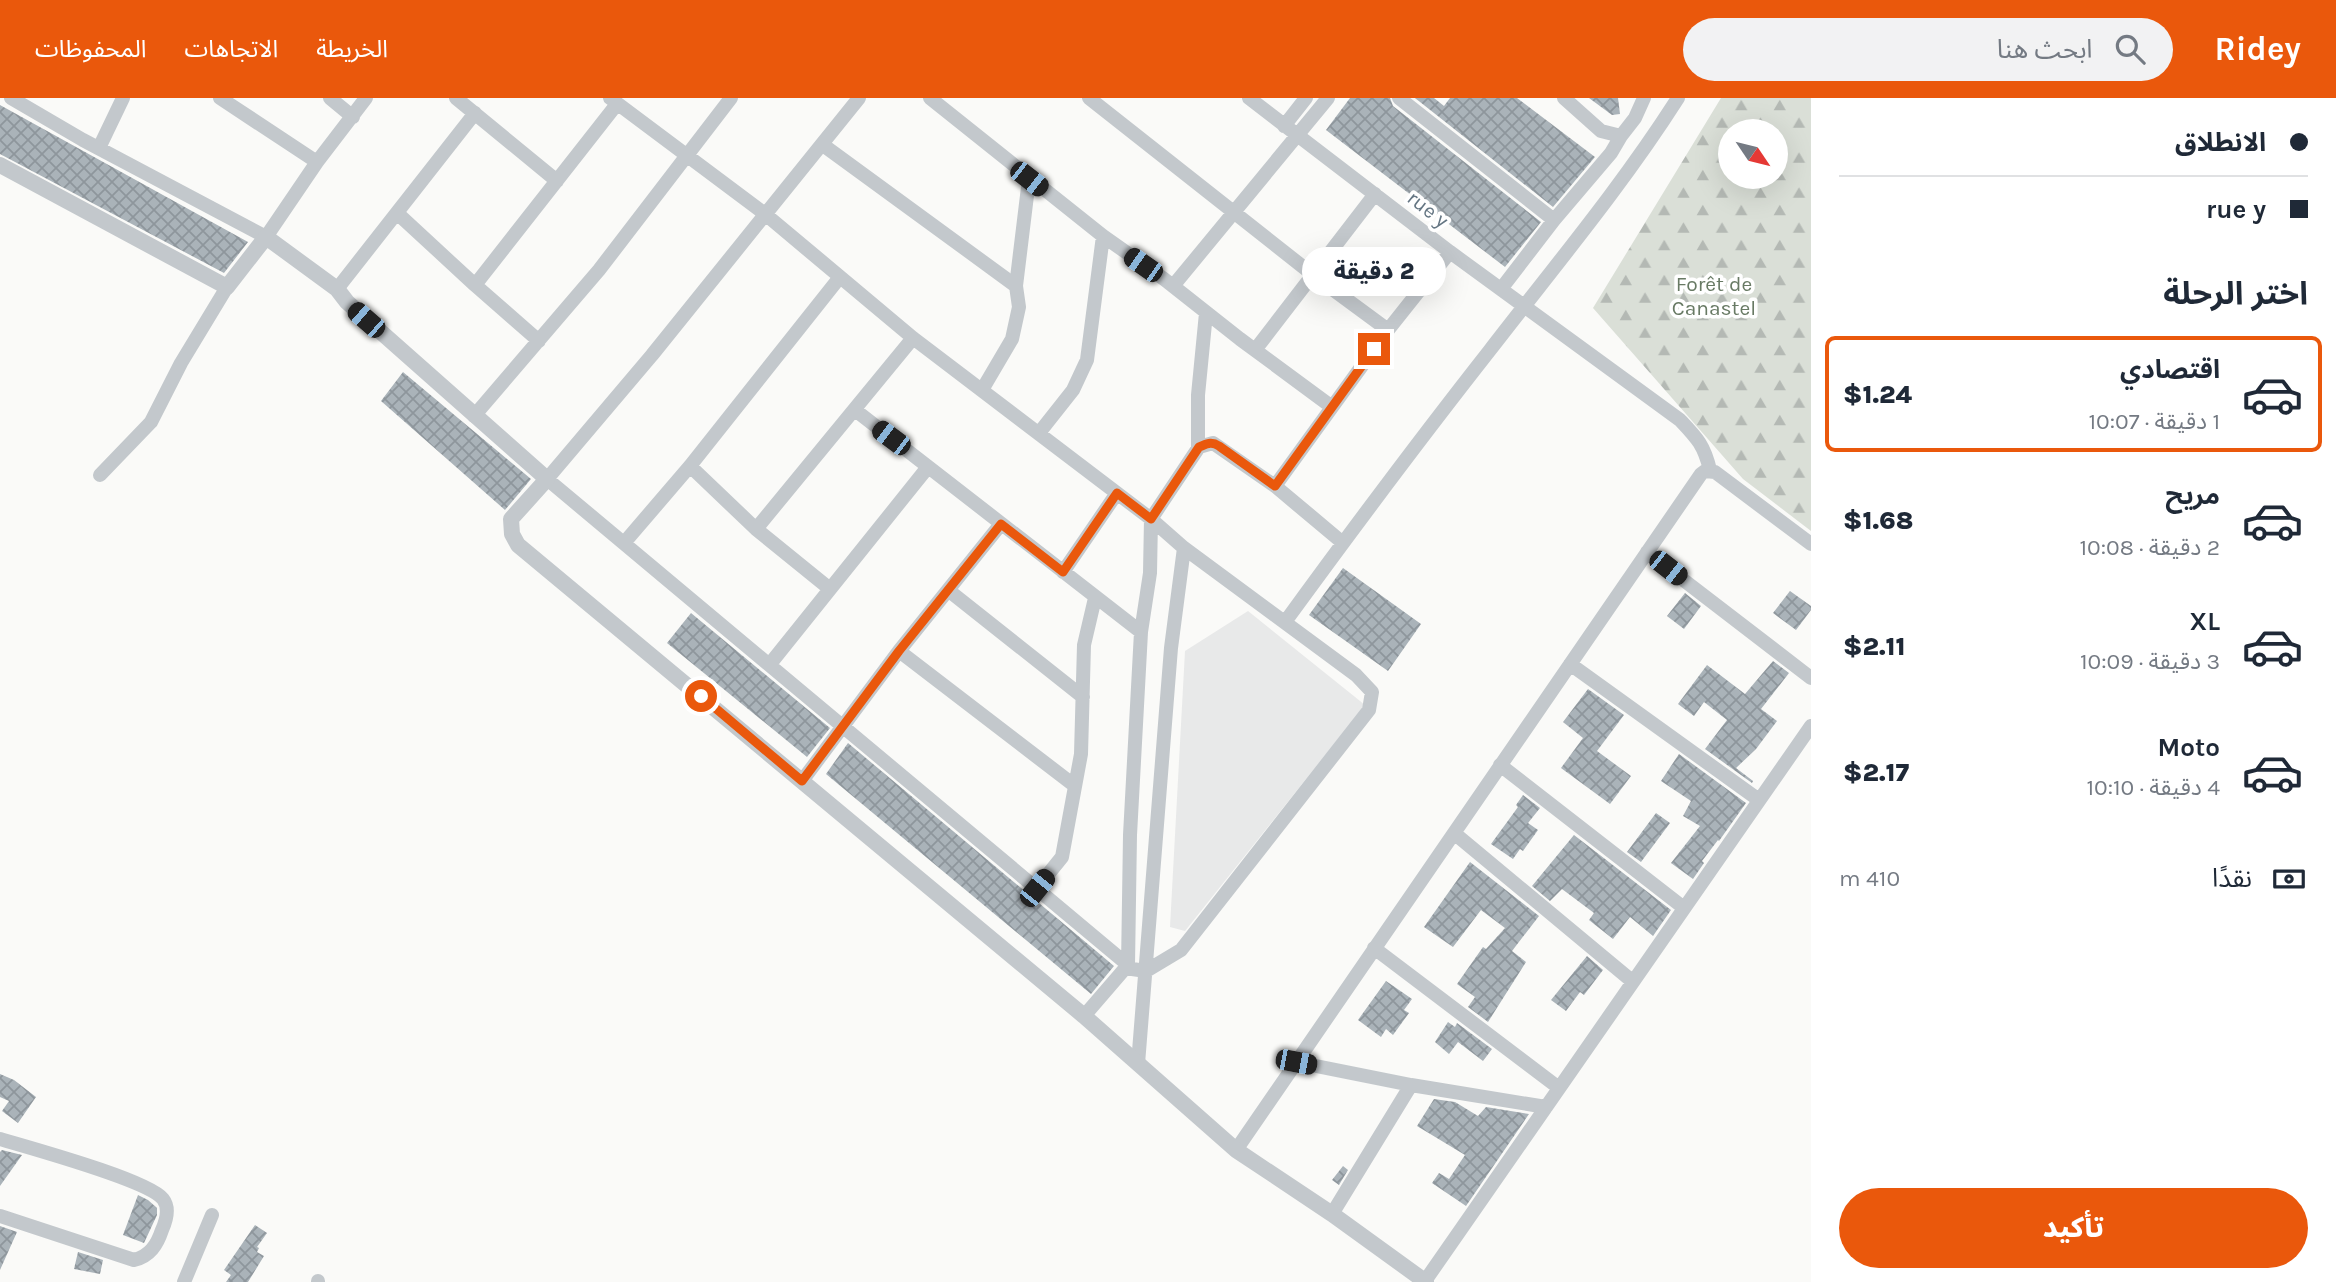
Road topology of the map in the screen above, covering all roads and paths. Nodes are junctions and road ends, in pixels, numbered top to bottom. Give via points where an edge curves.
1 (13, 98) edge
2 (123, 98) edge
3 (330, 98) edge
4 (366, 98) edge
5 (456, 98) edge
6 (731, 98) edge
7 (859, 98) edge
8 (930, 98) edge
9 (1089, 98) edge
10 (1249, 98) edge
11 (1306, 98) edge
12 (1328, 98) edge
13 (1399, 98) edge
14 (1564, 98) edge
15 (1633, 98) edge
16 (1644, 98) edge
17 (1678, 98) edge
18 (225, 99) edge
19 (614, 101) edge
20 (475, 113) junction
21 (353, 117) junction
22 (1635, 118) junction
23 (1284, 126) junction
24 (1298, 136) junction
25 (1621, 136) junction
26 (823, 145) junction
27 (99, 148) junction
28 (686, 156) junction
29 (317, 162) junction
30 (0, 164) edge
31 (1029, 179) junction
32 (557, 181) junction
33 (1375, 194) junction
34 (397, 213) junction
35 (1234, 213) junction
36 (765, 214) junction
37 (1554, 220) junction
38 (1102, 236) junction
39 (265, 237) junction
40 (1450, 252) junction
41 (1312, 274) junction
42 (841, 277) junction
43 (475, 285) junction
44 (227, 286) junction
45 (1016, 286) junction
46 (1173, 286) junction
47 (337, 289) junction
48 (1501, 289) junction
49 (1524, 306) junction
50 (1206, 313) junction
51 (1388, 330) junction
52 (913, 338) junction
53 (540, 341) junction
54 (1255, 350) junction
55 (982, 390) junction
56 (1332, 407) junction
57 (855, 410) junction
58 (474, 416) junction
59 (1040, 433) junction
60 (1198, 448) junction
61 (690, 466) junction
62 (928, 467) junction
63 (1710, 470) junction
64 (100, 475) dead end
65 (547, 479) junction
66 (1275, 486) junction
67 (1117, 493) junction
68 (1151, 519) junction
69 (1001, 524) junction
70 (756, 529) junction
71 (624, 543) junction
72 (1343, 543) junction
73 (1811, 544) edge
74 (1184, 548) junction
75 (1647, 552) junction
76 (1063, 572) junction
77 (830, 589) junction
78 (948, 590) junction
79 (1095, 598) junction
80 (1285, 622) junction
81 (1141, 632) junction
82 (899, 651) junction
83 (770, 664) junction
84 (1570, 664) junction
85 (1811, 678) edge
86 (1083, 697) junction
87 (843, 726) junction
88 (1811, 726) edge
89 (1500, 765) junction
90 (802, 781) junction
91 (1075, 786) junction
92 (1759, 800) junction
93 (1454, 833) junction
94 (1037, 888) junction
95 (1684, 908) junction
96 (1374, 948) junction
97 (1126, 967) junction
98 (1146, 971) junction
99 (1632, 981) junction
100 (1084, 1016) junction
101 (1296, 1062) junction
102 (1138, 1064) junction
103 (1411, 1086) junction
104 (1559, 1088) junction
105 (1546, 1107) junction
106 (0, 1139) edge
107 (1236, 1150) junction
108 (212, 1214) dead end
109 (1332, 1214) junction
110 (0, 1216) edge
111 (1425, 1281) edge
112 (184, 1282) edge

1 - 27 street
2 - 27 street
3 - 21 street
4 - 21 street
5 - 20 street
6 - 28 street
7 - 26 street
8 - 31 street
9 - 35 street
10 - 23 street, rue y
11 - 23 street
12 - 24 street
13 - 37 street
14 - 25 street via 1601,131
15 - 22 street
16 - 22 street
17 - 49 street via 1636,161
18 - 29 street
19 - 28 street
19 - 32 street
20 - 32 street
20 - 34 street
21 - 29 street
22 - 25 street
23 - 24 street, rue y
24 - 33 street, rue y
24 - 35 street
25 - 37 street
26 - 36 street
26 - 45 street
27 - 39 street
28 - 36 street
28 - 53 street
29 - 39 street
30 - 44 street
31 - 38 street
31 - 45 street
32 - 43 street
33 - 40 street, rue y
33 - 41 street
34 - 43 street
34 - 47 street
35 - 41 street
35 - 46 street
36 - 42 street
36 - 65 street
37 - 48 street
38 - 46 street
38 - 59 street via 1085,367
39 - 44 street
39 - 47 street
40 - 48 street
40 - 51 street, rue y
41 - 51 street
41 - 54 street
42 - 52 street
42 - 61 street
43 - 53 street
44 - 64 street via 151,422
45 - 55 street via 1019,307 1012,339
46 - 50 street
47 - 58 street
48 - 49 street
49 - 63 street via 1680,421 1705,450
49 - 72 street
50 - 54 street
50 - 60 street
51 - 56 street, rue y
52 - 55 street
52 - 57 street
53 - 58 street
54 - 56 street
55 - 59 street
56 - 66 street, rue y
57 - 62 street
57 - 70 street
58 - 65 street
59 - 67 street
60 - 66 street via 1213,443
60 - 68 street
61 - 70 street
61 - 71 street
62 - 69 street
62 - 77 street
63 - 73 street
63 - 75 street via 1701,474
65 - 71 street
65 - 90 street via 511,519 519,545
66 - 72 street
67 - 68 street
67 - 76 street
68 - 74 street
68 - 81 street via 1150,573
69 - 76 street
69 - 78 street
70 - 77 street
71 - 83 street
72 - 80 street
74 - 80 street
74 - 98 street via 1171,648
75 - 84 street
75 - 85 street
76 - 79 street
77 - 83 street
78 - 82 street
78 - 86 street
79 - 81 street
79 - 86 street via 1084,645
80 - 98 street via 1373,692 1369,710 1181,950
81 - 97 street
82 - 87 street
82 - 91 street
83 - 87 street
84 - 89 street
84 - 92 street
86 - 91 street
87 - 90 street
87 - 94 street
88 - 92 street
89 - 93 street
89 - 95 street
90 - 100 street
91 - 94 street via 1062,857
92 - 95 street
93 - 96 street
93 - 99 street
94 - 97 street
95 - 99 street
96 - 101 street
96 - 104 street
97 - 98 street
97 - 100 street
98 - 102 street
99 - 104 street
100 - 102 street
101 - 103 street
101 - 107 street
102 - 107 street
103 - 105 street
103 - 109 street
104 - 105 street
105 - 111 street
106 - 110 street via 129,1180 163,1199 167,1209 159,1240 151,1252 134,1260
107 - 109 street
108 - 112 street
109 - 111 street

